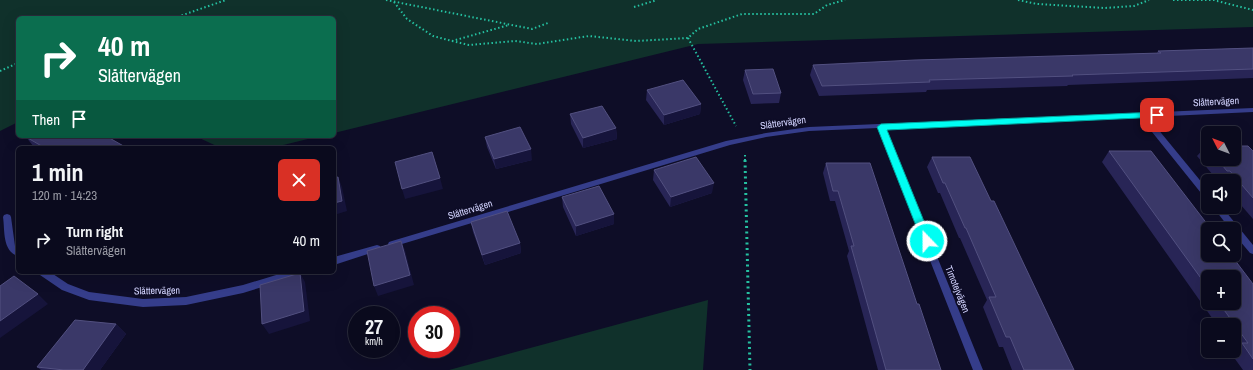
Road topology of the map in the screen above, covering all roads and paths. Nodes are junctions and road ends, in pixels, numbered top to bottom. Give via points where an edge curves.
1 (225, 0) edge
2 (386, 0) edge
3 (657, 0) edge
4 (845, 0) edge
5 (1018, 0) edge
6 (1149, 0) edge
7 (1173, 0) edge
8 (394, 1) edge
9 (1218, 1) edge
10 (634, 8) dead end
11 (1253, 10) edge
12 (180, 16) edge
13 (548, 23) dead end
14 (510, 24) junction
15 (688, 38) junction
16 (452, 41) junction
17 (16, 64) edge
18 (0, 71) edge
19 (1253, 110) edge
20 (1143, 116) junction
21 (881, 127) junction
22 (745, 140) junction
23 (1201, 187) edge
24 (1223, 214) edge
25 (7, 216) dead end
26 (1253, 251) edge
27 (16, 252) edge
28 (336, 260) edge
29 (46, 274) edge
30 (292, 274) edge
31 (750, 370) edge
32 (978, 370) edge

1 - 12 path
2 - 8 path
3 - 10 path
4 - 15 path via 827,5 814,14 742,14 698,29
5 - 6 path via 1037,4 1105,8 1134,6
7 - 9 path
8 - 14 path
8 - 16 path via 407,19 433,36
9 - 11 path
13 - 14 path via 532,29
14 - 16 path
15 - 16 path via 636,41 589,36 536,44 516,41 469,45
15 - 22 path
17 - 18 path
19 - 20 street, Slåttervägen
20 - 21 street, Slåttervägen
20 - 23 street
21 - 22 street, Slåttervägen via 809,130
21 - 32 street, Timotejvägen
22 - 28 street, Slåttervägen
22 - 31 path
24 - 26 street
25 - 27 street via 11,248
29 - 30 street, Slåttervägen via 65,287 89,296 143,303 186,301 243,289

